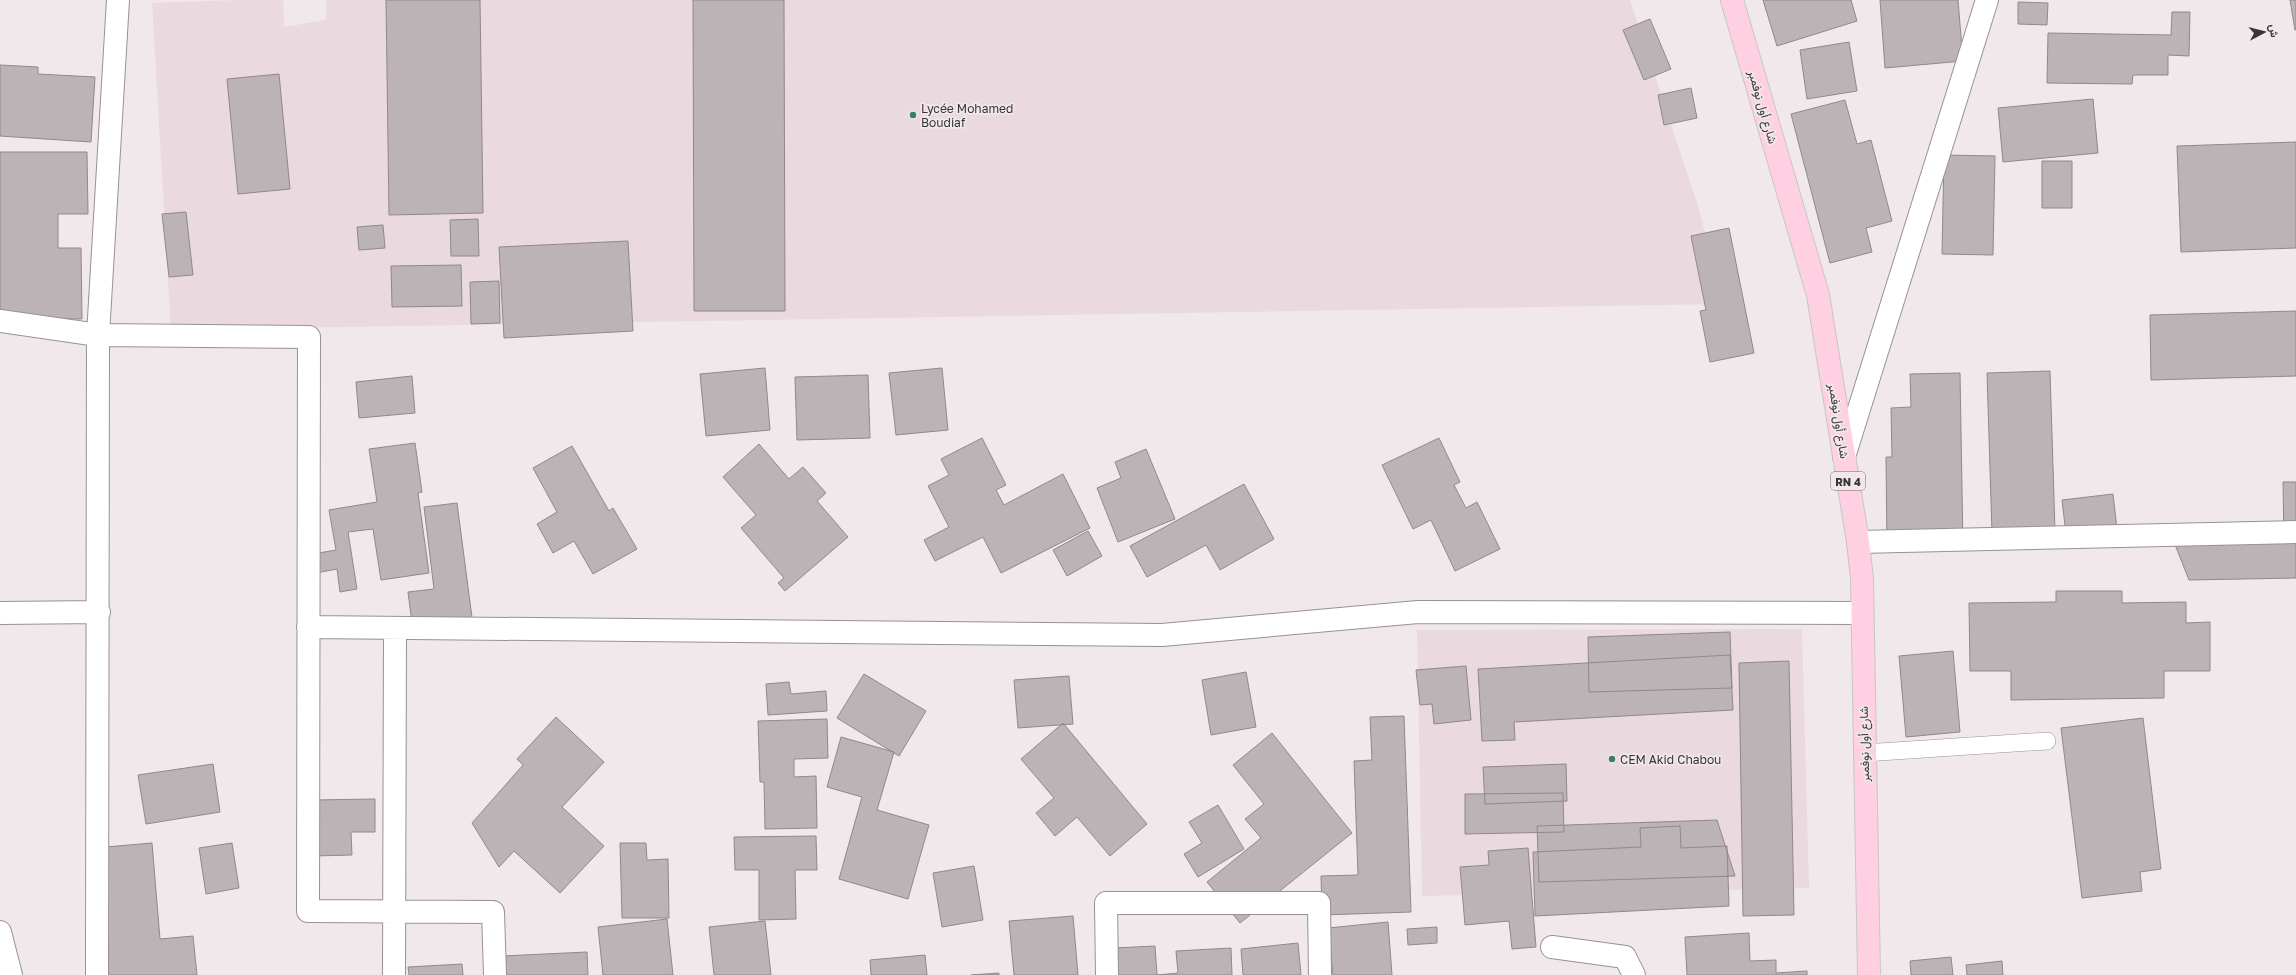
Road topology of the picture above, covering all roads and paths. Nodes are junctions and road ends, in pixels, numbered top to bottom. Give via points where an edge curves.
1 (118, 0) edge
2 (1732, 0) edge
3 (1986, 0) edge
4 (0, 321) edge
5 (98, 335) junction
6 (1844, 457) junction
7 (2296, 532) edge
8 (1858, 542) junction
9 (99, 612) junction
10 (0, 613) edge
11 (1861, 613) junction
12 (308, 627) junction
13 (395, 629) junction
14 (2047, 740) dead end
15 (1864, 753) junction
16 (393, 912) junction
17 (0, 932) edge
18 (1552, 947) dead end
19 (11, 975) edge
20 (97, 975) edge
21 (394, 975) edge
22 (495, 975) edge
23 (1107, 975) edge
24 (1320, 975) edge
25 (1634, 975) edge
26 (1869, 975) edge

1 - 5 street
2 - 6 main road, شارع أول نوفمبر / RN 4 via 1818,295
3 - 6 street
4 - 5 street
5 - 9 street
5 - 12 street via 309,337
6 - 8 main road, شارع أول نوفمبر / RN 4
7 - 8 street
8 - 11 main road, شارع أول نوفمبر / RN 4 via 1862,578
9 - 10 street
9 - 20 street
11 - 13 street via 1418,612 1162,635
11 - 15 main road, شارع أول نوفمبر / RN 4
12 - 13 street
12 - 16 street via 308,911
13 - 16 street
14 - 15 lane
15 - 26 main road, شارع أول نوفمبر / RN 4
16 - 21 street
16 - 22 street via 493,912
17 - 19 street
18 - 25 street via 1625,957
23 - 24 street via 1106,902 1318,903

